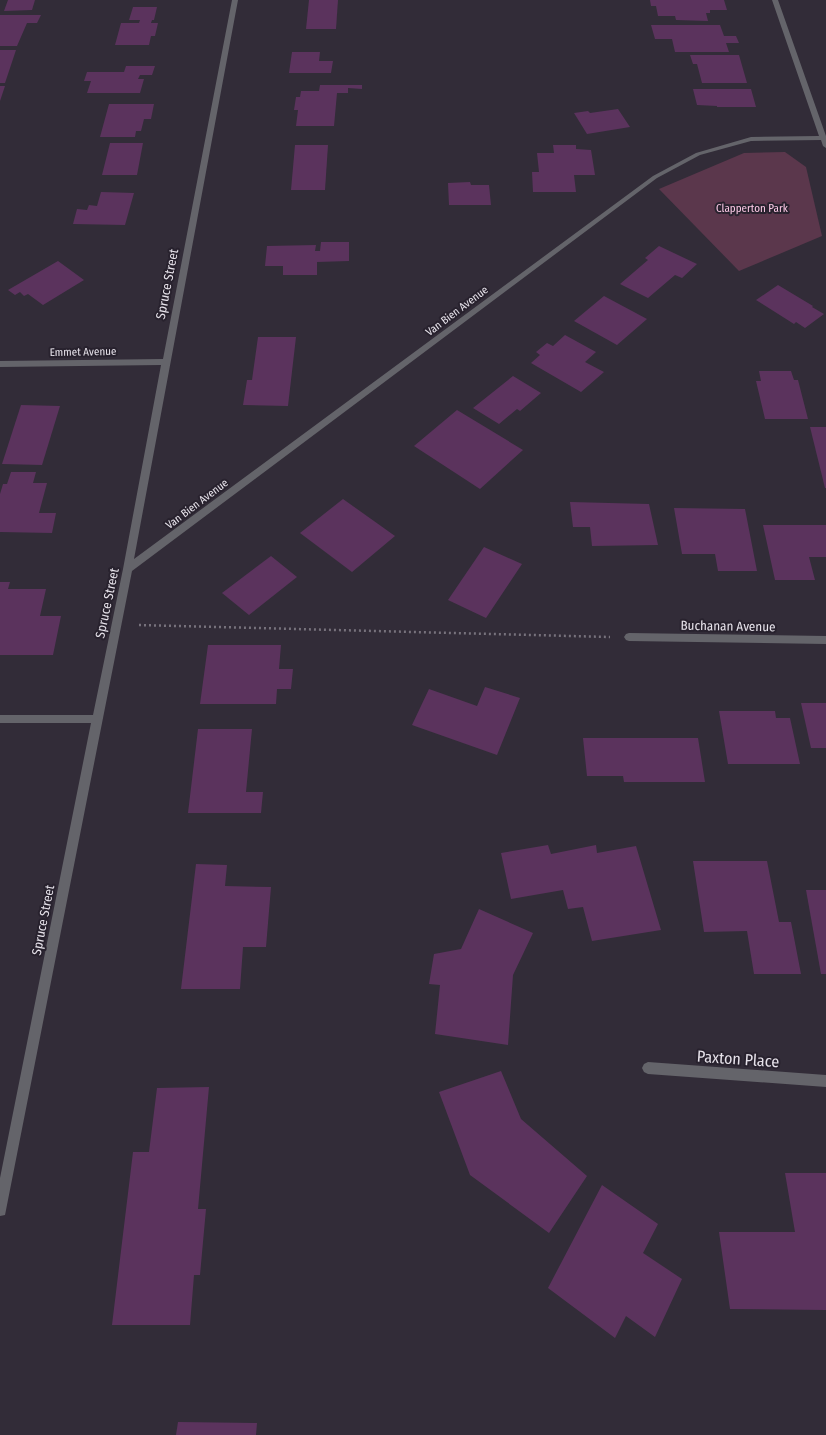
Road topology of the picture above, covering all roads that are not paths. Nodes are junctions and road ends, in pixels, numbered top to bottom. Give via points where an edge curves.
1 (236, 0) edge
2 (775, 0) edge
3 (825, 141) edge
4 (166, 362) junction
5 (0, 364) edge
6 (128, 569) junction
7 (629, 637) road end
8 (826, 640) edge
9 (0, 719) edge
10 (97, 719) junction
11 (648, 1068) dead end
12 (826, 1081) edge
13 (0, 1210) edge

1 - 4 street, Spruce Street
2 - 3 street
3 - 6 street, Van Bien Avenue via 751,139 698,154 655,177
4 - 5 street, Emmet Avenue
4 - 6 street, Spruce Street
6 - 10 street, Spruce Street
7 - 8 street, Buchanan Avenue
9 - 10 street
10 - 13 street, Spruce Street
11 - 12 street, Paxton Place

